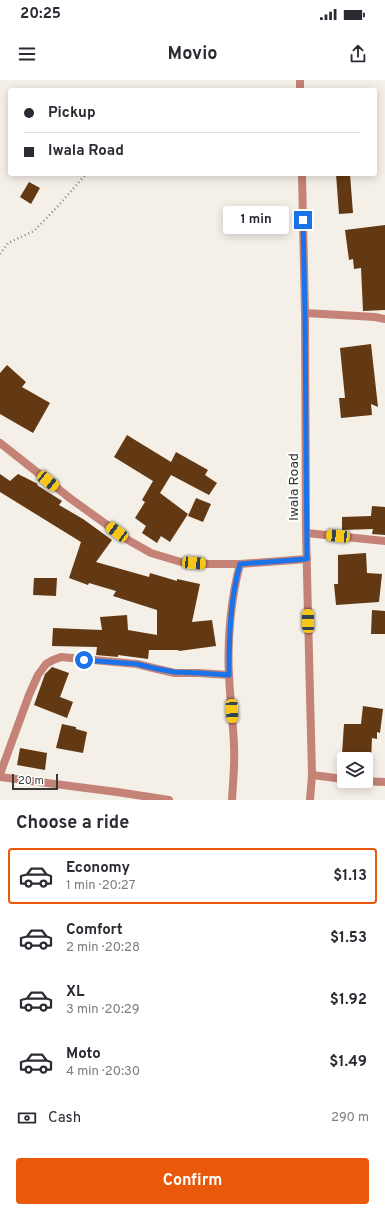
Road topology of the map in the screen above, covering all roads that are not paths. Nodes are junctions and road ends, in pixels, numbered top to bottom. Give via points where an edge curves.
1 (302, 176) edge
2 (305, 313) junction
3 (385, 319) edge
4 (0, 443) edge
5 (306, 533) junction
6 (385, 540) edge
7 (307, 559) junction
8 (240, 564) junction
9 (229, 675) junction
10 (0, 775) edge
11 (312, 775) junction
12 (337, 778) edge
13 (373, 782) edge
14 (385, 782) edge
15 (169, 800) edge
16 (232, 800) edge
17 (310, 800) edge

1 - 2 street, Iwala Road
2 - 3 street
2 - 5 street, Iwala Road
4 - 8 street via 122,536 151,552 181,562
5 - 6 street
5 - 7 street, Iwala Road
7 - 8 street
7 - 11 street, Iwala Road
8 - 9 street via 232,604
9 - 10 street via 170,672 137,664 61,657 52,660 38,675
9 - 16 street via 234,747
10 - 15 street
11 - 12 street
11 - 17 street, Iwala Road
13 - 14 street

